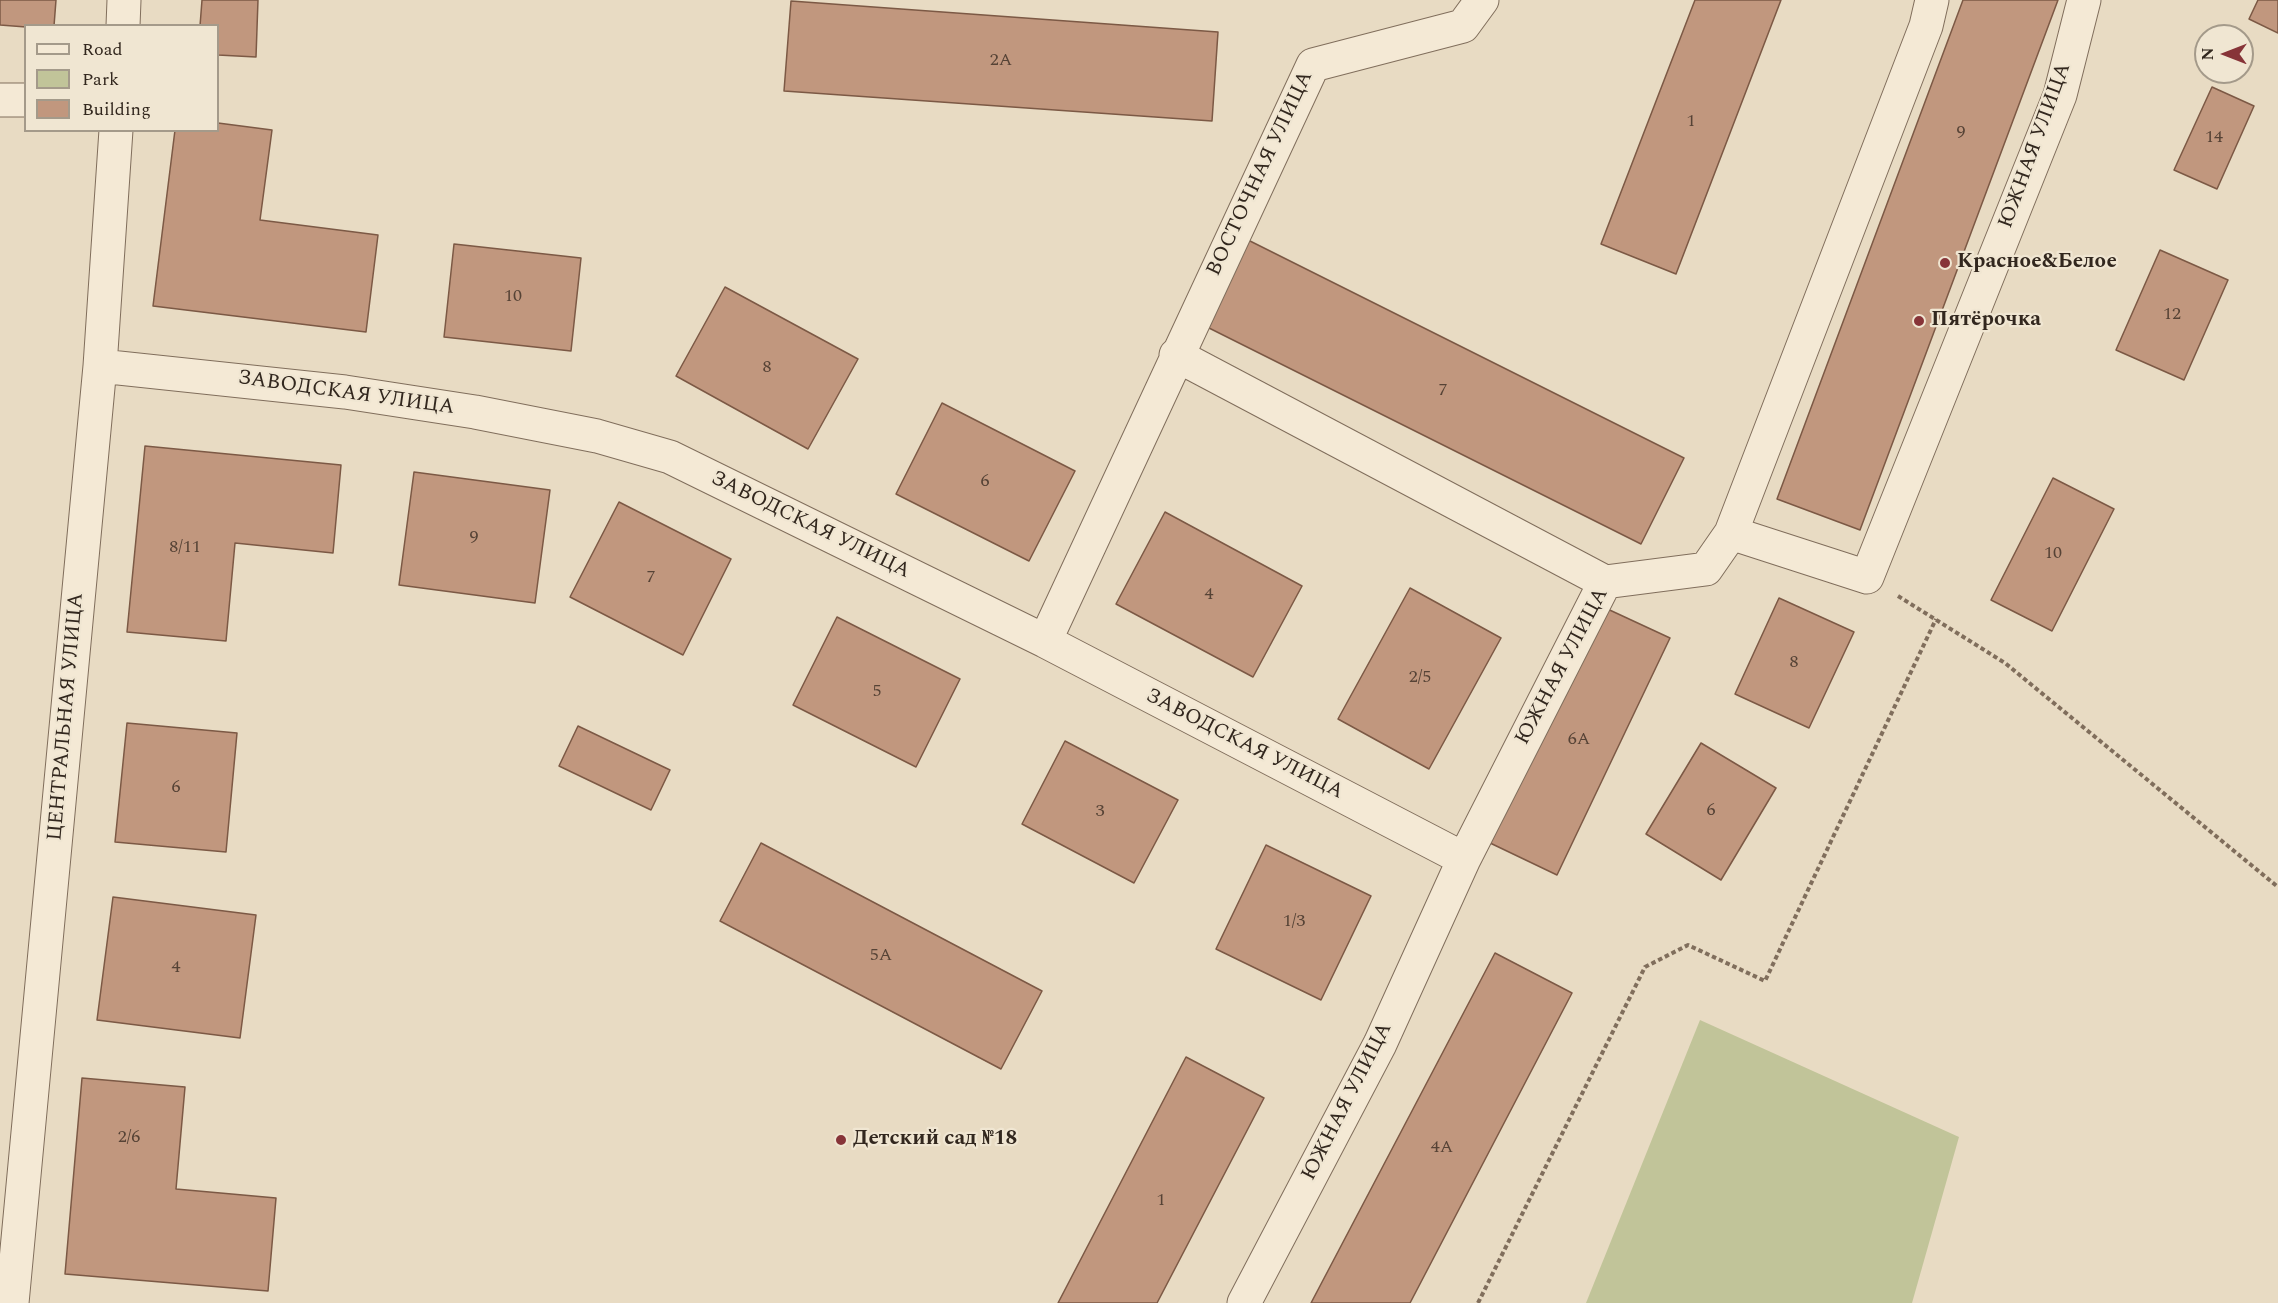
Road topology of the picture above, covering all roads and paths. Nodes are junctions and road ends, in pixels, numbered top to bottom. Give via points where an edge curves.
1 (124, 0) edge
2 (1482, 0) edge
3 (1932, 0) edge
4 (2084, 0) edge
5 (123, 24) edge
6 (0, 100) edge
7 (24, 100) edge
8 (116, 132) edge
9 (1176, 355) junction
10 (100, 366) junction
11 (1731, 533) junction
12 (1867, 577) junction
13 (1605, 582) junction
14 (1936, 619) junction
15 (1045, 641) junction
16 (1464, 859) junction
17 (2278, 887) edge
18 (12, 1303) edge
19 (1244, 1303) edge
20 (1478, 1303) edge

1 - 5 street
2 - 9 street, ВОСТОЧНАЯ УЛИЦА via 1462,26 1312,64
3 - 11 street, ЮЖНАЯ УЛИЦА via 1926,26
4 - 12 street, ЮЖНАЯ УЛИЦА via 2060,95
6 - 7 street
8 - 10 street, ЦЕНТРАЛЬНАЯ УЛИЦА
9 - 13 street
9 - 15 street, ВОСТОЧНАЯ УЛИЦА
10 - 15 street, ЗАВОДСКАЯ УЛИЦА via 345,392 475,412 608,439 670,457
10 - 18 street, ЦЕНТРАЛЬНАЯ УЛИЦА
11 - 12 street
11 - 13 street, ЮЖНАЯ УЛИЦА via 1706,569
12 - 14 path
13 - 16 street, ЮЖНАЯ УЛИЦА
14 - 17 path via 2005,663
14 - 20 path via 1765,981 1688,945 1645,967
15 - 16 street, ЗАВОДСКАЯ УЛИЦА
16 - 19 street, ЮЖНАЯ УЛИЦА via 1380,1044

